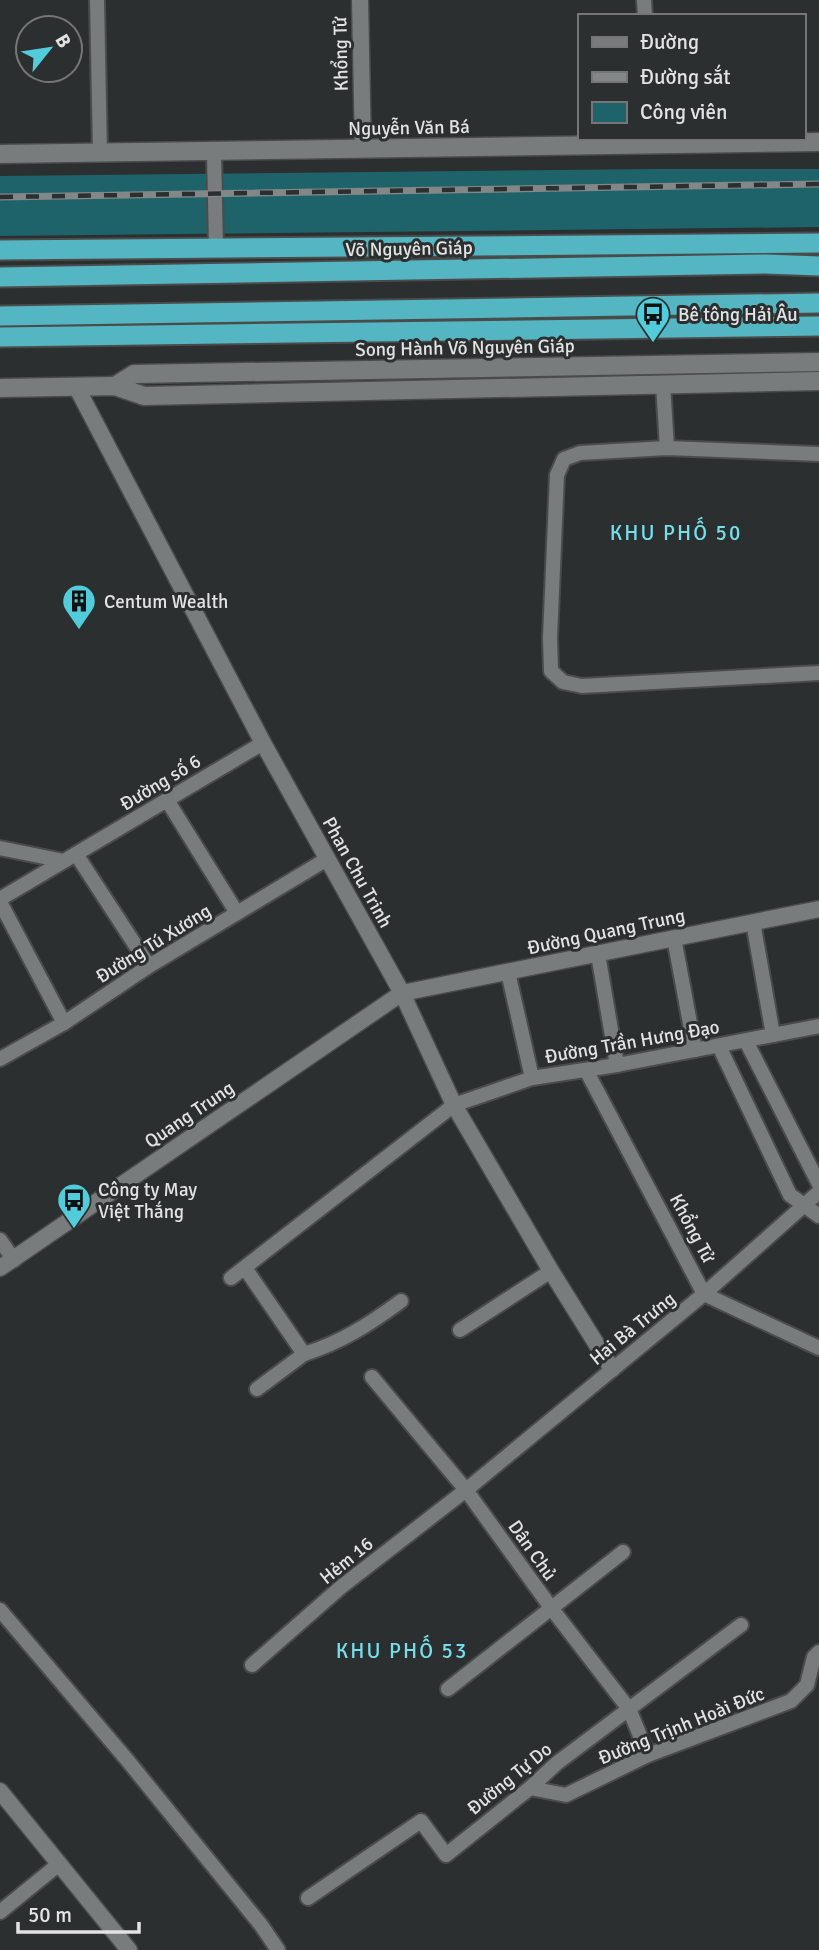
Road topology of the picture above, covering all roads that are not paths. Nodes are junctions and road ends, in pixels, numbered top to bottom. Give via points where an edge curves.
1 (97, 0) edge
2 (360, 0) edge
3 (647, 141) edge
4 (819, 142) edge
5 (363, 149) junction
6 (214, 151) junction
7 (100, 153) junction
8 (0, 154) edge
9 (791, 243) junction
10 (819, 243) edge
11 (634, 246) junction
12 (216, 248) junction
13 (0, 250) edge
14 (766, 264) junction
15 (663, 266) junction
16 (819, 266) edge
17 (0, 277) edge
18 (819, 303) edge
19 (0, 316) edge
20 (819, 326) edge
21 (0, 337) edge
22 (819, 362) edge
23 (819, 381) edge
24 (663, 384) junction
25 (115, 386) junction
26 (0, 387) edge
27 (77, 388) junction
28 (667, 448) junction
29 (819, 454) edge
30 (819, 673) edge
31 (262, 743) junction
32 (167, 800) junction
33 (0, 848) edge
34 (70, 857) junction
35 (327, 859) junction
36 (0, 901) edge
37 (819, 909) edge
38 (237, 913) junction
39 (753, 922) junction
40 (674, 938) junction
41 (598, 954) junction
42 (149, 966) junction
43 (508, 972) junction
44 (402, 993) junction
45 (64, 1023) junction
46 (819, 1026) edge
47 (773, 1035) junction
48 (746, 1041) junction
49 (719, 1046) junction
50 (695, 1050) junction
51 (0, 1059) edge
52 (617, 1065) junction
53 (586, 1070) junction
54 (532, 1078) junction
55 (454, 1105) junction
56 (819, 1184) edge
57 (819, 1192) edge
58 (805, 1206) junction
59 (819, 1216) edge
60 (0, 1240) edge
61 (7, 1264) edge
62 (245, 1268) junction
63 (551, 1271) junction
64 (231, 1278) dead end
65 (704, 1294) junction
66 (401, 1301) dead end
67 (460, 1330) dead end
68 (819, 1348) edge
69 (304, 1354) junction
70 (612, 1370) junction
71 (372, 1377) dead end
72 (257, 1389) dead end
73 (466, 1490) junction
74 (623, 1552) dead end
75 (551, 1609) junction
76 (0, 1610) edge
77 (741, 1625) dead end
78 (819, 1652) edge
79 (252, 1665) dead end
80 (448, 1689) dead end
81 (629, 1709) junction
82 (648, 1755) junction
83 (530, 1788) junction
84 (0, 1791) edge
85 (59, 1864) junction
86 (308, 1898) dead end
87 (0, 1912) edge
88 (129, 1950) edge
89 (278, 1950) edge

1 - 7 street
2 - 5 street, Khổng Tử
3 - 4 main road, Nguyễn Văn Bá
3 - 5 main road, Nguyễn Văn Bá
5 - 6 main road, Nguyễn Văn Bá
6 - 7 main road, Nguyễn Văn Bá
6 - 12 street
7 - 8 main road, Nguyễn Văn Bá
9 - 10 highway, Võ Nguyên Giáp
9 - 11 highway, Võ Nguyên Giáp
9 - 14 highway
11 - 12 highway, Võ Nguyên Giáp
11 - 15 highway
12 - 13 highway, Võ Nguyên Giáp
14 - 15 highway, Võ Nguyên Giáp
14 - 16 highway, Võ Nguyên Giáp
15 - 17 highway, Võ Nguyên Giáp
18 - 19 highway
20 - 21 highway
22 - 25 main road, Song Hành Võ Nguyên Giáp via 134,374
23 - 24 main road, Song Hành Võ Nguyên Giáp
24 - 25 main road, Song Hành Võ Nguyên Giáp via 144,396
24 - 28 street
25 - 27 main road, Song Hành Võ Nguyên Giáp
26 - 27 main road, Song Hành Võ Nguyên Giáp
27 - 31 street, Phan Chu Trinh
28 - 29 street
28 - 30 street via 580,453 564,460 558,475 551,671 563,682 582,686
31 - 32 street, Đường số 6
31 - 35 street, Phan Chu Trinh
32 - 34 street, Đường số 6
32 - 38 street
33 - 34 street
34 - 36 street, Đường số 6
34 - 42 street
35 - 38 street, Đường Tú Xương
35 - 44 street, Phan Chu Trinh
36 - 45 street
37 - 39 street, Đường Quang Trung
38 - 42 street, Đường Tú Xương
39 - 40 street, Đường Quang Trung
39 - 47 street
40 - 41 street, Đường Quang Trung
40 - 50 street
41 - 43 street, Đường Quang Trung
41 - 52 street
42 - 45 street, Đường Tú Xương
43 - 44 street, Đường Quang Trung
43 - 54 street
44 - 55 street, Phan Chu Trinh
44 - 61 street, Quang Trung
45 - 51 street, Đường Tú Xương
46 - 47 street, Đường Trần Hưng Đạo
47 - 48 street, Đường Trần Hưng Đạo
48 - 49 street, Đường Trần Hưng Đạo
48 - 56 street
49 - 50 street, Đường Trần Hưng Đạo
49 - 58 street via 790,1195
50 - 52 street, Đường Trần Hưng Đạo
52 - 53 street, Đường Trần Hưng Đạo
53 - 54 street, Đường Trần Hưng Đạo
53 - 65 street, Khổng Tử
54 - 55 street, Đường Trần Hưng Đạo
55 - 62 street, Đường Trần Hưng Đạo
55 - 63 street, Phan Chu Trinh
57 - 58 street, Hai Bà Trưng
58 - 59 street
58 - 65 street, Hai Bà Trưng
60 - 61 street
62 - 64 street, Đường Trần Hưng Đạo
62 - 69 street
63 - 67 street
63 - 70 street, Phan Chu Trinh
65 - 68 street, Khổng Tử
65 - 70 street, Hai Bà Trưng
66 - 69 street via 355,1333
69 - 72 street
70 - 73 street, Hai Bà Trưng
71 - 73 street, Dân Chủ
73 - 75 street, Dân Chủ
73 - 79 street, Hẻm 16 via 341,1587
74 - 75 street
75 - 80 street
75 - 81 street, Dân Chủ
76 - 89 street via 162,1802
77 - 81 street, Đường Tự Do
78 - 82 street, Đường Trịnh Hoài Đức via 807,1685 791,1701
81 - 82 street, Dân Chủ
81 - 83 street, Đường Tự Do
82 - 83 street, Đường Trịnh Hoài Đức via 566,1795
83 - 86 street, Đường Tự Do via 446,1855 421,1821
84 - 85 street
85 - 87 street
85 - 88 street

